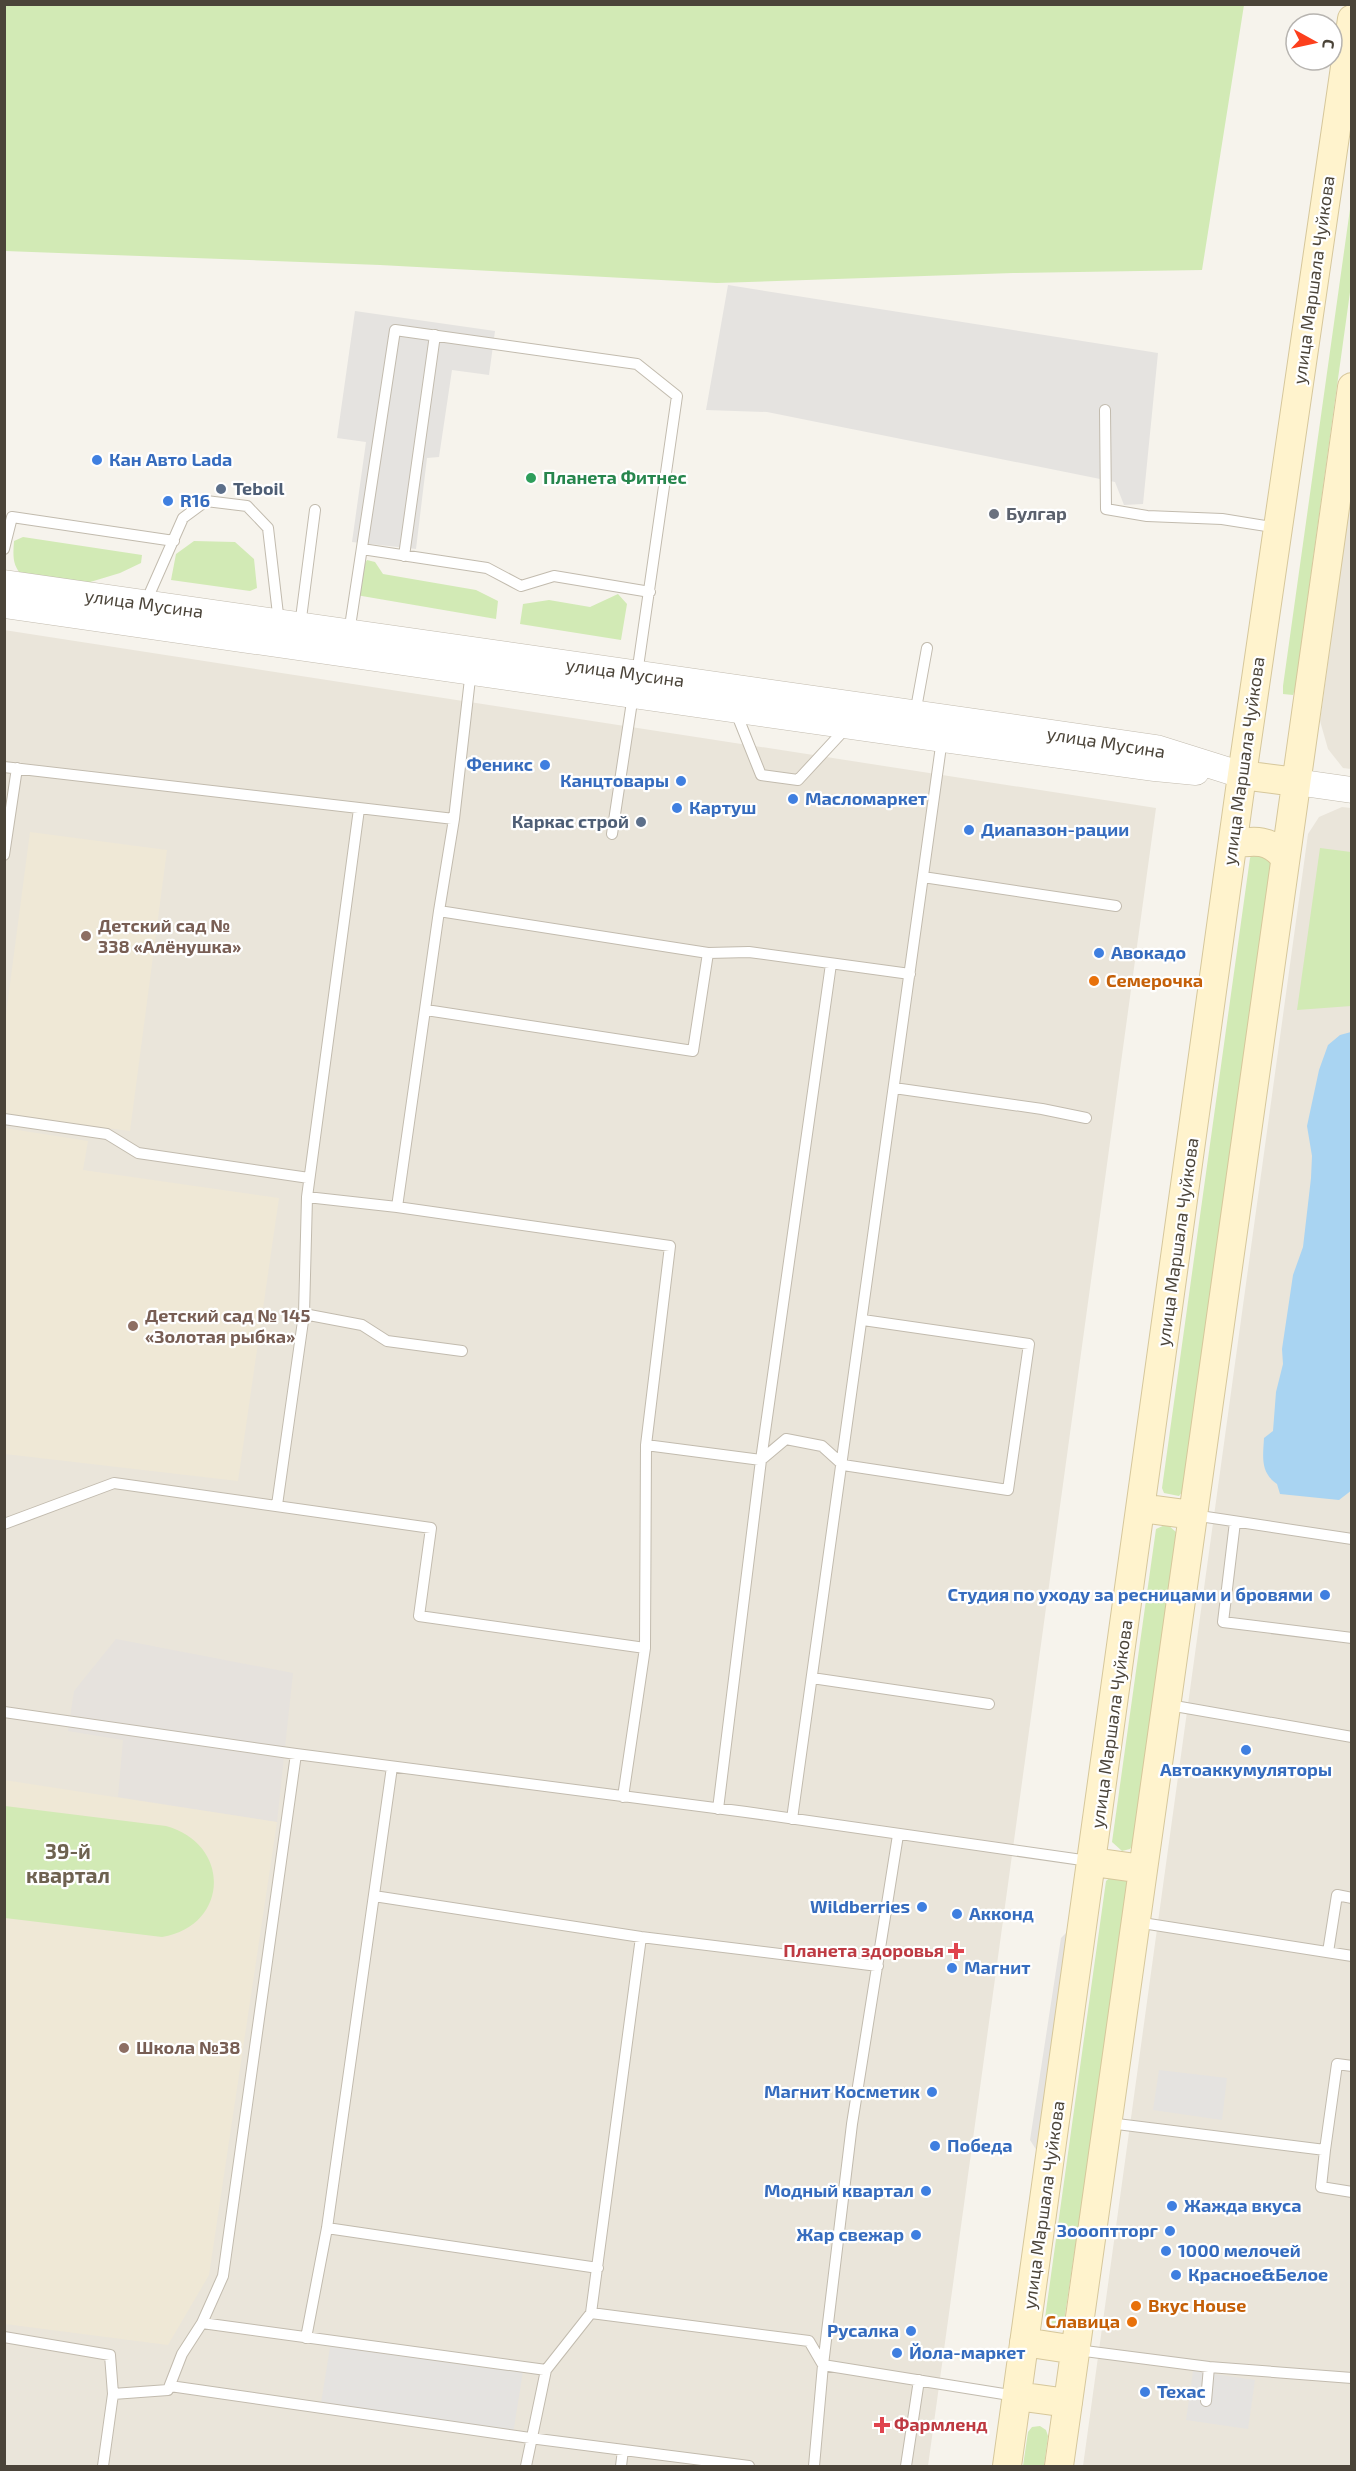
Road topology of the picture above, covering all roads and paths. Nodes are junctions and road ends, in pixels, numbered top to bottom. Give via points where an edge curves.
1 (1352, 19) edge
2 (435, 335) junction
3 (1352, 387) edge
4 (1105, 410) dead end
5 (315, 510) dead end
6 (1278, 528) junction
7 (174, 541) junction
8 (4, 549) edge
9 (362, 549) junction
10 (404, 556) junction
11 (4, 583) edge
12 (650, 592) junction
13 (145, 604) junction
14 (4, 605) edge
15 (289, 625) junction
16 (349, 633) junction
17 (927, 648) dead end
18 (473, 662) junction
19 (635, 685) junction
20 (735, 710) junction
21 (915, 714) junction
22 (848, 726) junction
23 (943, 729) junction
24 (4, 767) edge
25 (16, 768) junction
26 (1242, 775) junction
27 (1296, 782) junction
28 (1352, 790) edge
29 (359, 809) junction
30 (454, 819) junction
31 (612, 834) dead end
32 (1233, 844) junction
33 (4, 855) edge
34 (1285, 858) junction
35 (923, 877) junction
36 (1116, 906) dead end
37 (439, 911) junction
38 (708, 953) junction
39 (831, 964) junction
40 (910, 974) junction
41 (426, 1010) junction
42 (894, 1088) junction
43 (1086, 1118) dead end
44 (4, 1119) edge
45 (309, 1178) junction
46 (307, 1197) junction
47 (397, 1207) junction
48 (304, 1314) junction
49 (863, 1320) junction
50 (462, 1351) dead end
51 (646, 1444) junction
52 (761, 1460) junction
53 (843, 1466) junction
54 (277, 1505) junction
55 (1141, 1508) junction
56 (1193, 1515) junction
57 (1235, 1522) junction
58 (4, 1524) edge
59 (1352, 1539) edge
60 (1352, 1638) edge
61 (645, 1648) junction
62 (812, 1678) junction
63 (989, 1704) dead end
64 (1166, 1704) junction
65 (4, 1712) edge
66 (1352, 1737) edge
67 (296, 1754) junction
68 (392, 1767) junction
69 (623, 1797) junction
70 (718, 1809) junction
71 (792, 1819) junction
72 (898, 1835) junction
73 (1093, 1862) junction
74 (1143, 1869) junction
75 (374, 1896) junction
76 (1352, 1898) edge
77 (1136, 1922) junction
78 (641, 1937) junction
79 (1328, 1952) junction
80 (1352, 1956) edge
81 (878, 1966) junction
82 (1352, 2066) edge
83 (1109, 2123) junction
84 (1324, 2150) junction
85 (1352, 2192) edge
86 (327, 2228) junction
87 (598, 2268) junction
88 (591, 2313) junction
89 (202, 2323) junction
90 (4, 2337) edge
91 (306, 2338) junction
92 (1024, 2342) junction
93 (1076, 2350) junction
94 (823, 2365) junction
95 (1209, 2367) junction
96 (546, 2370) junction
97 (1352, 2378) edge
98 (919, 2380) junction
99 (170, 2386) junction
100 (113, 2394) junction
101 (1017, 2396) junction
102 (1206, 2401) dead end
103 (1068, 2403) junction
104 (530, 2438) junction
105 (623, 2450) junction
106 (103, 2466) edge
107 (526, 2466) edge
108 (621, 2466) edge
109 (749, 2466) edge
110 (814, 2466) edge
111 (906, 2466) edge
112 (1007, 2466) edge
113 (1059, 2466) edge

1 - 6 main road, улица Маршала Чуйкова
2 - 9 lane via 395,330
2 - 10 lane
2 - 12 lane via 637,364 677,396
3 - 27 main road
4 - 6 lane via 1106,509
5 - 15 lane
6 - 26 main road, улица Маршала Чуйкова
7 - 8 lane via 12,518
7 - 13 lane
7 - 15 lane via 183,518 206,501 248,506 268,528
9 - 10 lane
9 - 16 lane
10 - 12 lane via 487,568 521,586 554,576
11 - 13 street, улица Мусина
12 - 19 lane
13 - 15 street, улица Мусина
14 - 18 street, улица Мусина
15 - 16 street, улица Мусина
16 - 18 street, улица Мусина
17 - 21 lane
18 - 19 street, улица Мусина
18 - 30 lane
19 - 20 street, улица Мусина
19 - 21 street, улица Мусина
19 - 31 lane
20 - 22 street, улица Мусина
20 - 22 lane via 761,775 798,780
21 - 23 street, улица Мусина
22 - 23 street, улица Мусина
23 - 26 street, улица Мусина via 1156,748
23 - 35 lane
24 - 25 lane
25 - 29 lane
25 - 33 lane
26 - 27 main road, улица Мусина
26 - 32 main road, улица Маршала Чуйкова
27 - 28 street, улица Мусина
27 - 34 main road
29 - 30 lane
29 - 45 lane
30 - 37 lane
32 - 34 main road via 1266,842
32 - 55 main road, улица Маршала Чуйкова
34 - 56 main road
35 - 36 lane
35 - 40 lane
37 - 38 lane
37 - 41 lane
38 - 39 lane via 749,952
38 - 41 lane via 693,1051
39 - 40 lane
39 - 52 lane
40 - 42 lane
41 - 47 lane
42 - 43 lane
42 - 49 lane
44 - 45 lane via 107,1134 138,1153
45 - 46 lane
46 - 47 lane
46 - 48 lane
47 - 51 lane via 670,1246
48 - 50 lane via 362,1325 387,1341
48 - 54 lane
49 - 53 lane
49 - 53 lane via 1029,1344 1008,1490
51 - 52 lane
51 - 61 lane
52 - 53 lane via 786,1439 822,1446
52 - 70 lane
53 - 62 lane
54 - 58 lane via 114,1484
54 - 61 lane via 431,1528 419,1616
55 - 56 main road
55 - 73 main road, улица Маршала Чуйкова
56 - 57 lane
56 - 64 main road
57 - 59 lane
57 - 60 lane via 1223,1622
61 - 69 lane
62 - 63 lane
62 - 71 lane
64 - 66 lane
64 - 74 main road
65 - 67 lane
67 - 68 lane
67 - 89 lane via 223,2276
68 - 69 lane
68 - 75 lane
69 - 70 lane
70 - 71 lane
71 - 72 lane
72 - 73 lane
72 - 81 lane
73 - 74 main road
73 - 92 main road, улица Маршала Чуйкова
74 - 77 main road
75 - 78 lane
75 - 86 lane
76 - 79 lane via 1337,1895
77 - 79 lane
77 - 83 main road
78 - 81 lane
78 - 87 lane
79 - 80 lane
81 - 94 lane via 852,2124
82 - 84 lane via 1337,2064
83 - 84 lane
83 - 93 main road
84 - 85 lane via 1321,2187
86 - 87 lane
86 - 91 lane
87 - 88 lane
88 - 94 lane via 809,2341
88 - 96 lane
89 - 91 lane
89 - 99 lane via 182,2355
90 - 100 lane via 110,2355
91 - 96 lane
92 - 93 main road
92 - 101 main road, улица Маршала Чуйкова
93 - 95 lane
93 - 103 main road
94 - 98 lane
94 - 110 lane
95 - 97 lane
95 - 102 lane
96 - 104 lane
98 - 101 lane
98 - 111 lane
99 - 100 lane via 168,2390
99 - 104 lane
100 - 106 lane
101 - 103 main road
101 - 112 main road, улица Маршала Чуйкова
103 - 113 main road
104 - 105 lane
104 - 107 lane
105 - 108 lane
105 - 109 lane

